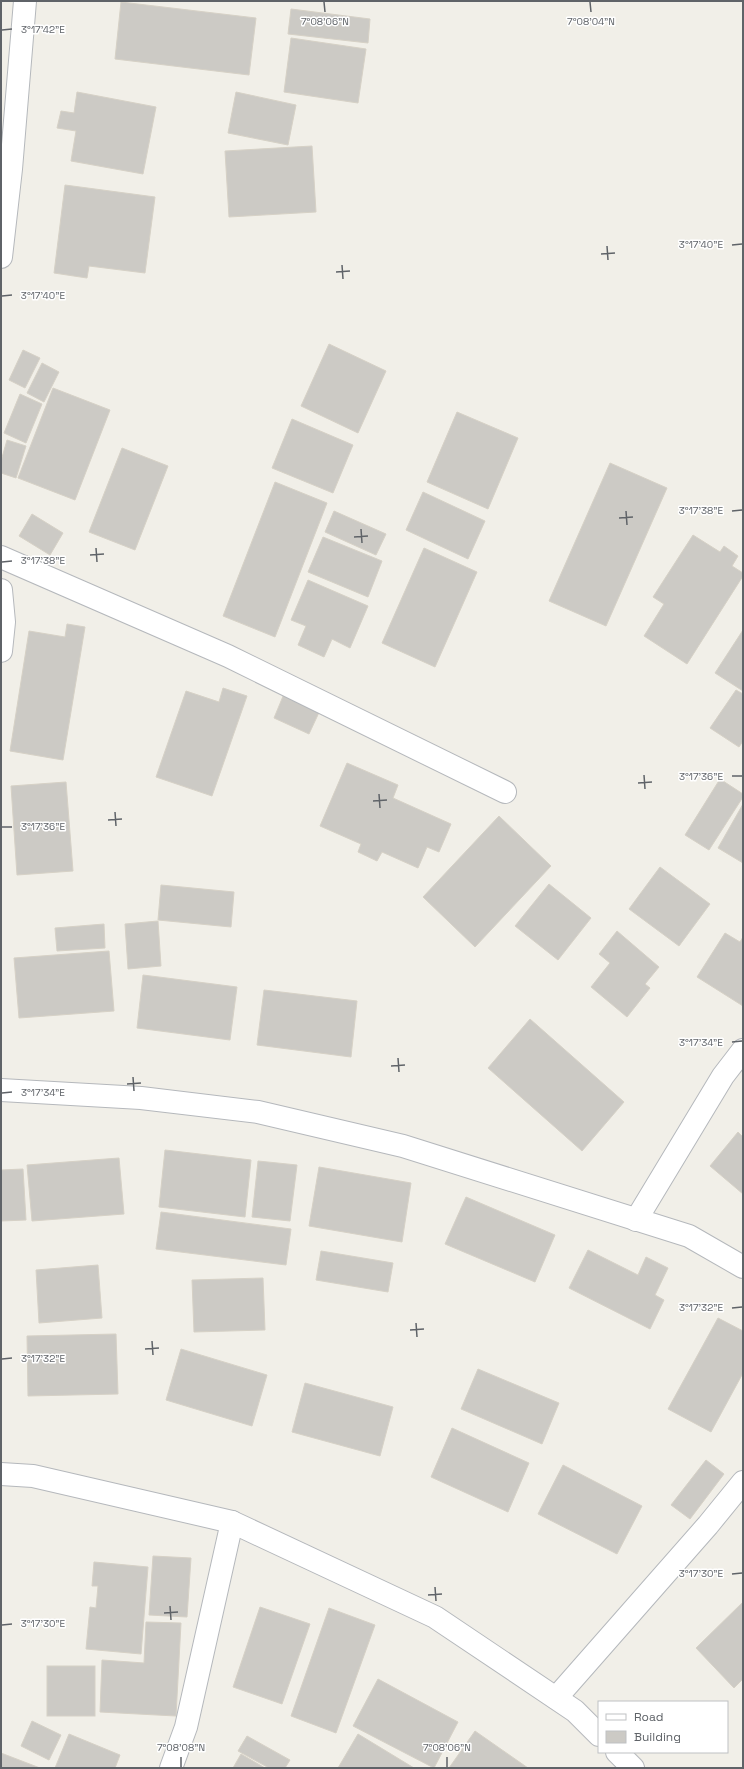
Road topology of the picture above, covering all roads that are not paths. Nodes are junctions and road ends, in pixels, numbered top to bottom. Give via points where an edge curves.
1 (25, 1) edge
2 (1, 257) edge
3 (1, 557) edge
4 (1, 590) edge
5 (1, 651) edge
6 (505, 792) dead end
7 (743, 1050) edge
8 (1, 1090) edge
9 (636, 1220) junction
10 (743, 1267) edge
11 (1, 1474) edge
12 (743, 1482) edge
13 (232, 1522) junction
14 (556, 1698) junction
15 (598, 1734) edge
16 (618, 1753) edge
17 (171, 1768) edge
18 (633, 1768) edge

1 - 2 street
3 - 6 street via 228,656
4 - 5 street via 4,622
7 - 9 street via 723,1076
8 - 9 street via 141,1098 258,1112 403,1146
9 - 10 street via 689,1236
11 - 13 street via 33,1476
12 - 14 street
13 - 14 street via 436,1617
13 - 17 street via 186,1727
14 - 15 street via 575,1711
16 - 18 street

